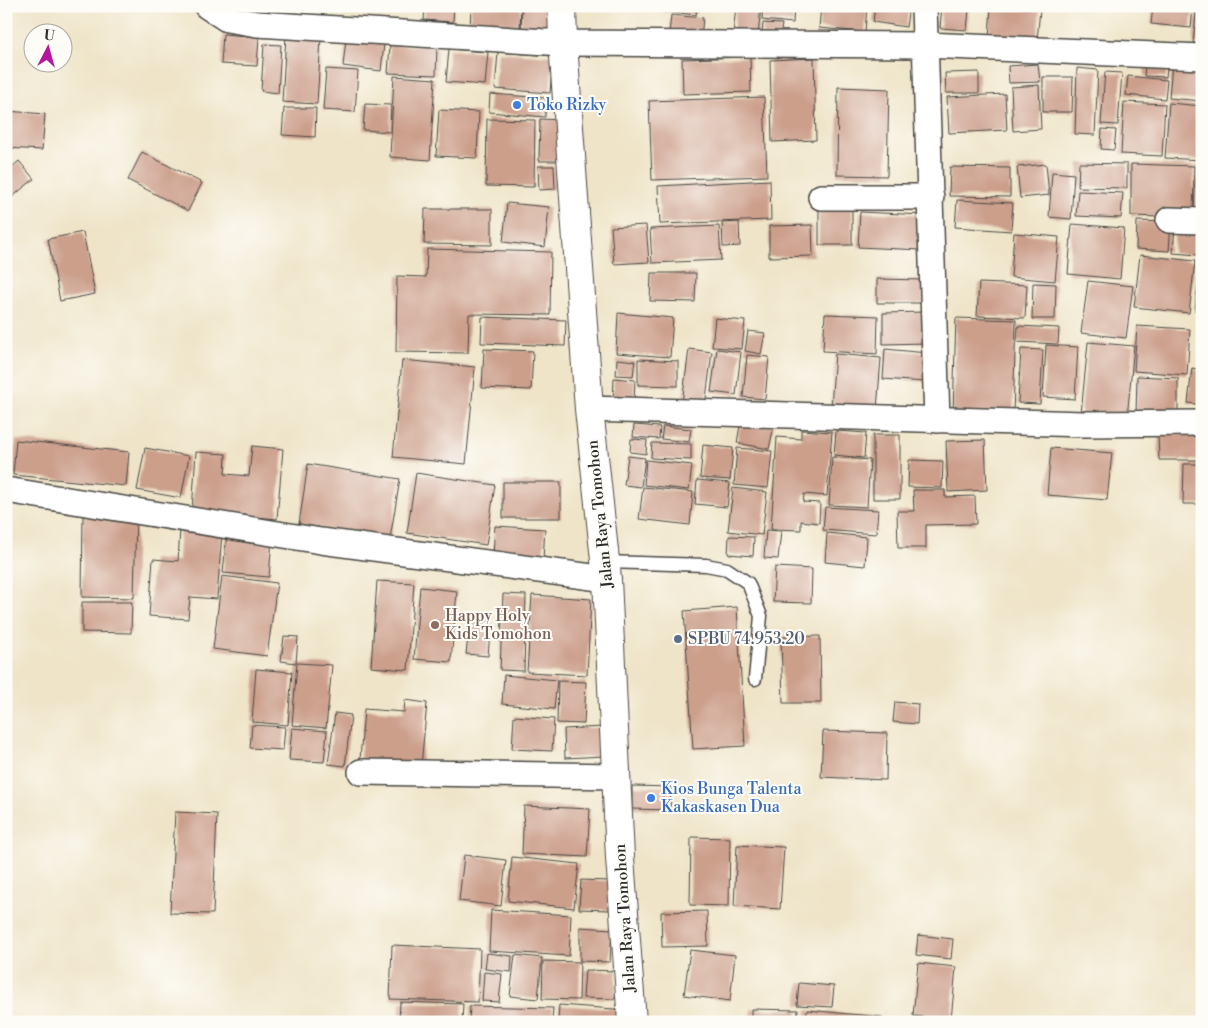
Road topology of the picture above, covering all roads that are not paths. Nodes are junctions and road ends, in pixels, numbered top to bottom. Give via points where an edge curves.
1 (207, 6) edge
2 (562, 6) edge
3 (924, 6) edge
4 (563, 43) junction
5 (926, 45) junction
6 (1202, 57) edge
7 (821, 197) dead end
8 (930, 197) junction
9 (1169, 220) dead end
10 (1202, 221) edge
11 (589, 410) junction
12 (937, 420) junction
13 (1202, 423) edge
14 (6, 490) edge
15 (606, 571) junction
16 (755, 679) dead end
17 (361, 772) dead end
18 (616, 776) junction
19 (632, 1022) edge

1 - 4 street via 227,19 257,24
2 - 4 highway, Jalan Raya Tomohon
3 - 5 street
4 - 5 street
4 - 11 highway, Jalan Raya Tomohon
5 - 6 street
5 - 8 street
7 - 8 street
8 - 12 street
9 - 10 street
11 - 12 street
11 - 15 highway, Jalan Raya Tomohon
12 - 13 street
14 - 15 street via 321,541
15 - 16 lane via 706,565 727,569 748,583 761,616
15 - 18 highway, Jalan Raya Tomohon
17 - 18 street
18 - 19 highway, Jalan Raya Tomohon

